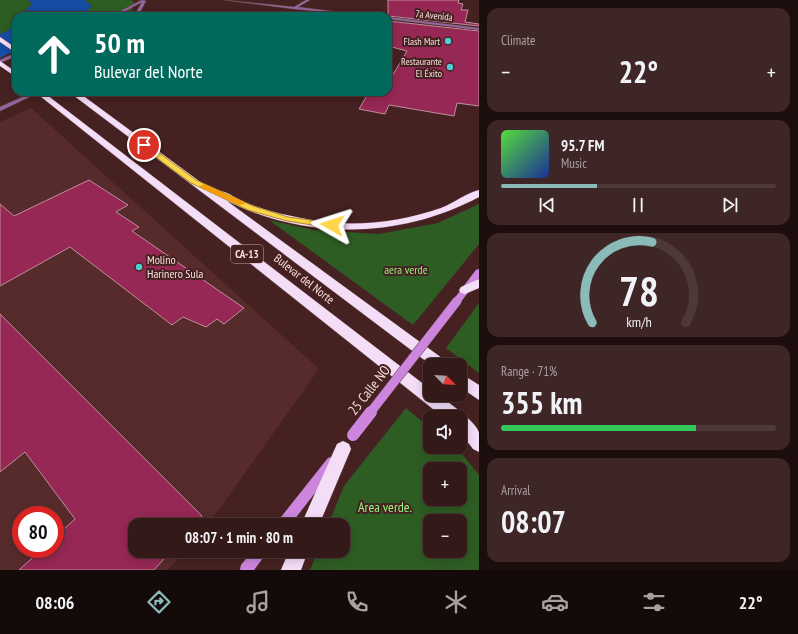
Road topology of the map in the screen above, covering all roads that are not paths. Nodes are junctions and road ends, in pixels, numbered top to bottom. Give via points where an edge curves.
1 (226, 0) edge
2 (308, 0) edge
3 (294, 8) junction
4 (121, 12) edge
5 (138, 12) edge
6 (331, 12) edge
7 (392, 18) edge
8 (479, 29) edge
9 (0, 39) edge
10 (12, 49) edge
11 (12, 54) edge
12 (0, 62) edge
13 (12, 72) edge
14 (30, 96) edge
15 (44, 96) edge
16 (78, 96) edge
17 (0, 109) edge
18 (194, 182) junction
19 (479, 193) edge
20 (479, 272) edge
21 (479, 283) edge
22 (465, 290) junction
23 (432, 358) edge
24 (467, 385) edge
25 (479, 394) edge
26 (446, 410) edge
27 (467, 426) edge
28 (467, 430) edge
29 (479, 436) edge
30 (479, 444) edge
31 (343, 449) junction
32 (288, 518) edge
33 (313, 518) edge
34 (255, 558) edge
35 (296, 558) edge
36 (246, 570) edge
37 (291, 570) edge

1 - 3 street
2 - 3 street
3 - 6 street
4 - 5 street via 144,0
7 - 8 street, 7a Avenida
9 - 10 highway
11 - 12 street
12 - 13 highway
14 - 17 street
15 - 26 highway, Bulevar del Norte / CA-13
16 - 18 highway, Bulevar del Norte / CA-13
18 - 19 highway via 251,208 287,219 334,226 389,225 424,218 465,202
18 - 23 highway, Bulevar del Norte / CA-13
20 - 22 main road, 25 Calle NO
21 - 22 highway
22 - 31 main road, 25 Calle NO, bridge
24 - 25 highway
27 - 29 highway, Bulevar del Norte / CA-13
28 - 30 highway
31 - 32 main road, 25 Calle NO
31 - 33 highway
34 - 36 main road
35 - 37 highway

